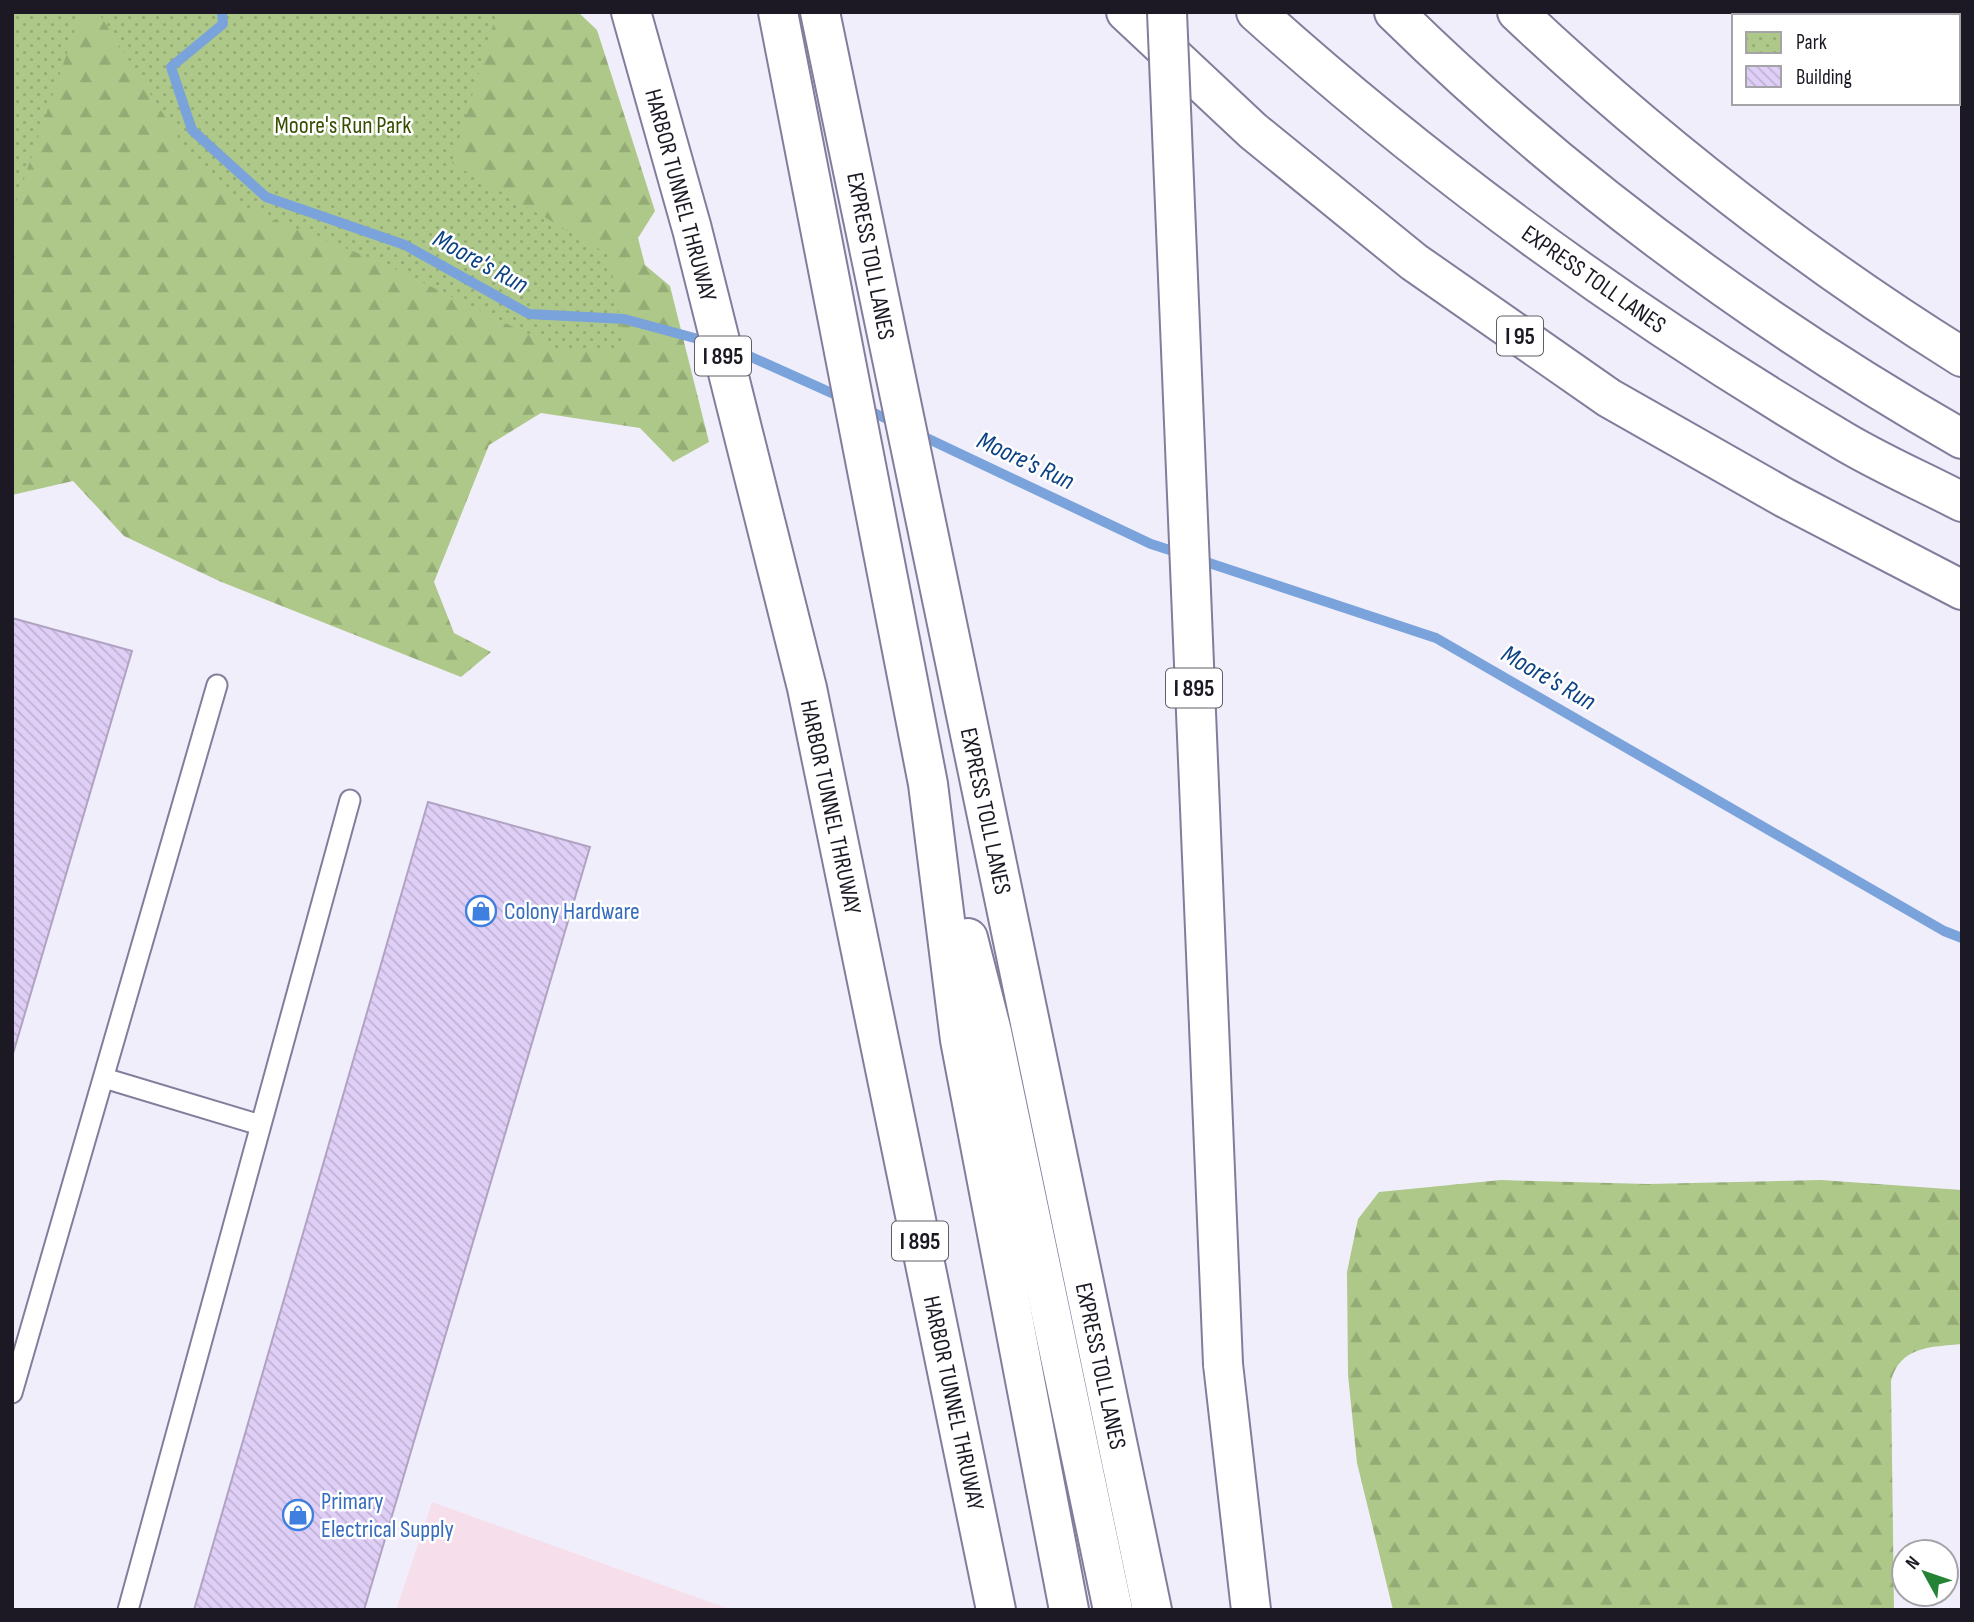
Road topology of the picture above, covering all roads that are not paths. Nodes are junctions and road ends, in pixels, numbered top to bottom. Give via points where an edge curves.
1 (631, 12) edge
2 (778, 12) edge
3 (820, 12) edge
4 (1126, 12) edge
5 (1167, 12) edge
6 (1256, 12) edge
7 (1394, 12) edge
8 (1517, 12) edge
9 (1962, 357) edge
10 (1962, 439) edge
11 (1962, 502) edge
12 (1962, 590) edge
13 (217, 685) dead end
14 (928, 784) junction
15 (350, 800) dead end
16 (104, 1078) junction
17 (260, 1125) junction
18 (12, 1393) edge
19 (128, 1610) edge
20 (996, 1610) edge
21 (1069, 1610) edge
22 (1113, 1610) edge
23 (1152, 1610) edge
24 (1251, 1610) edge

1 - 20 highway, HARBOR TUNNEL THRUWAY / I 895 via 692,229 807,688
2 - 14 highway, EXPRESS TOLL LANES
3 - 23 highway, EXPRESS TOLL LANES
4 - 12 highway, I 95 via 1253,131 1414,262 1609,398 1785,498
5 - 24 highway, I 895, bridge via 1223,1364
6 - 11 highway, EXPRESS TOLL LANES via 1467,188 1654,323 1837,438
7 - 10 highway via 1512,121 1612,204 1766,316
8 - 9 highway via 1759,217 1863,293
13 - 16 lane
14 - 21 highway, EXPRESS TOLL LANES via 960,1040
14 - 22 highway via 992,1032
15 - 17 lane
16 - 17 lane
16 - 18 lane
17 - 19 lane

